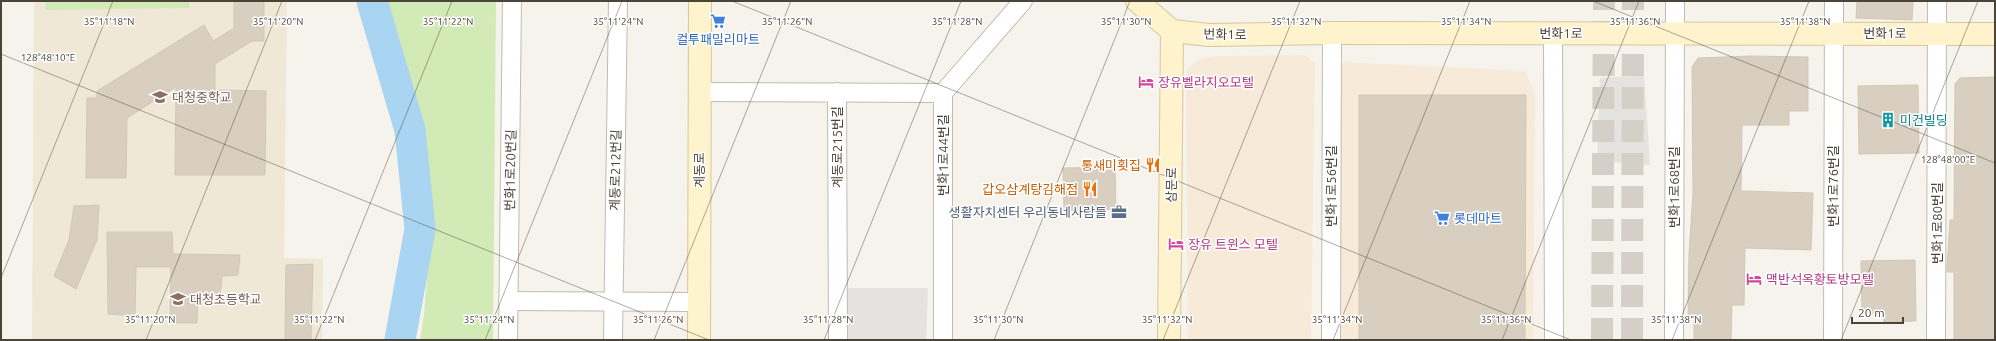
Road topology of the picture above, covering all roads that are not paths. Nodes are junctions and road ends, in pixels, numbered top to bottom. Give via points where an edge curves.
1 (512, 1) edge
2 (618, 1) edge
3 (700, 1) edge
4 (1023, 1) edge
5 (1137, 1) edge
6 (1675, 1) edge
7 (1834, 1) edge
8 (1937, 1) edge
9 (1172, 31) junction
10 (1332, 33) junction
11 (1553, 33) junction
12 (1674, 33) junction
13 (1834, 33) junction
14 (1937, 33) junction
15 (1995, 34) edge
16 (700, 92) junction
17 (837, 92) junction
18 (943, 93) junction
19 (508, 301) junction
20 (613, 301) junction
21 (699, 302) junction
22 (508, 340) edge
23 (613, 340) edge
24 (699, 340) edge
25 (838, 340) edge
26 (944, 340) edge
27 (1169, 340) edge
28 (1331, 340) edge
29 (1554, 340) edge
30 (1674, 340) edge
31 (1833, 340) edge
32 (1936, 340) edge

1 - 19 street, 번화1로20번길
2 - 20 street, 계동로212번길
3 - 16 street, 계동로
4 - 18 street
5 - 9 street
6 - 12 street, 번화1로68번길
7 - 13 street, 번화1로76번길
8 - 14 street, 번화1로80번길
9 - 10 street, 번화1로 via 1208,35
9 - 27 street, 삼문로
10 - 11 street, 번화1로
10 - 28 street, 번화1로56번길
11 - 12 street, 번화1로
11 - 29 street
12 - 13 street, 번화1로
12 - 30 street, 번화1로68번길
13 - 14 street, 번화1로
13 - 31 street, 번화1로76번길
14 - 15 street, 번화1로
14 - 32 street, 번화1로80번길
16 - 17 street, 계동로215번길
16 - 21 street, 계동로
17 - 18 street
17 - 25 street, 계동로215번길
18 - 26 street, 번화1로44번길
19 - 20 street
19 - 22 street, 번화1로20번길
20 - 21 street
20 - 23 street, 계동로212번길
21 - 24 street, 계동로

